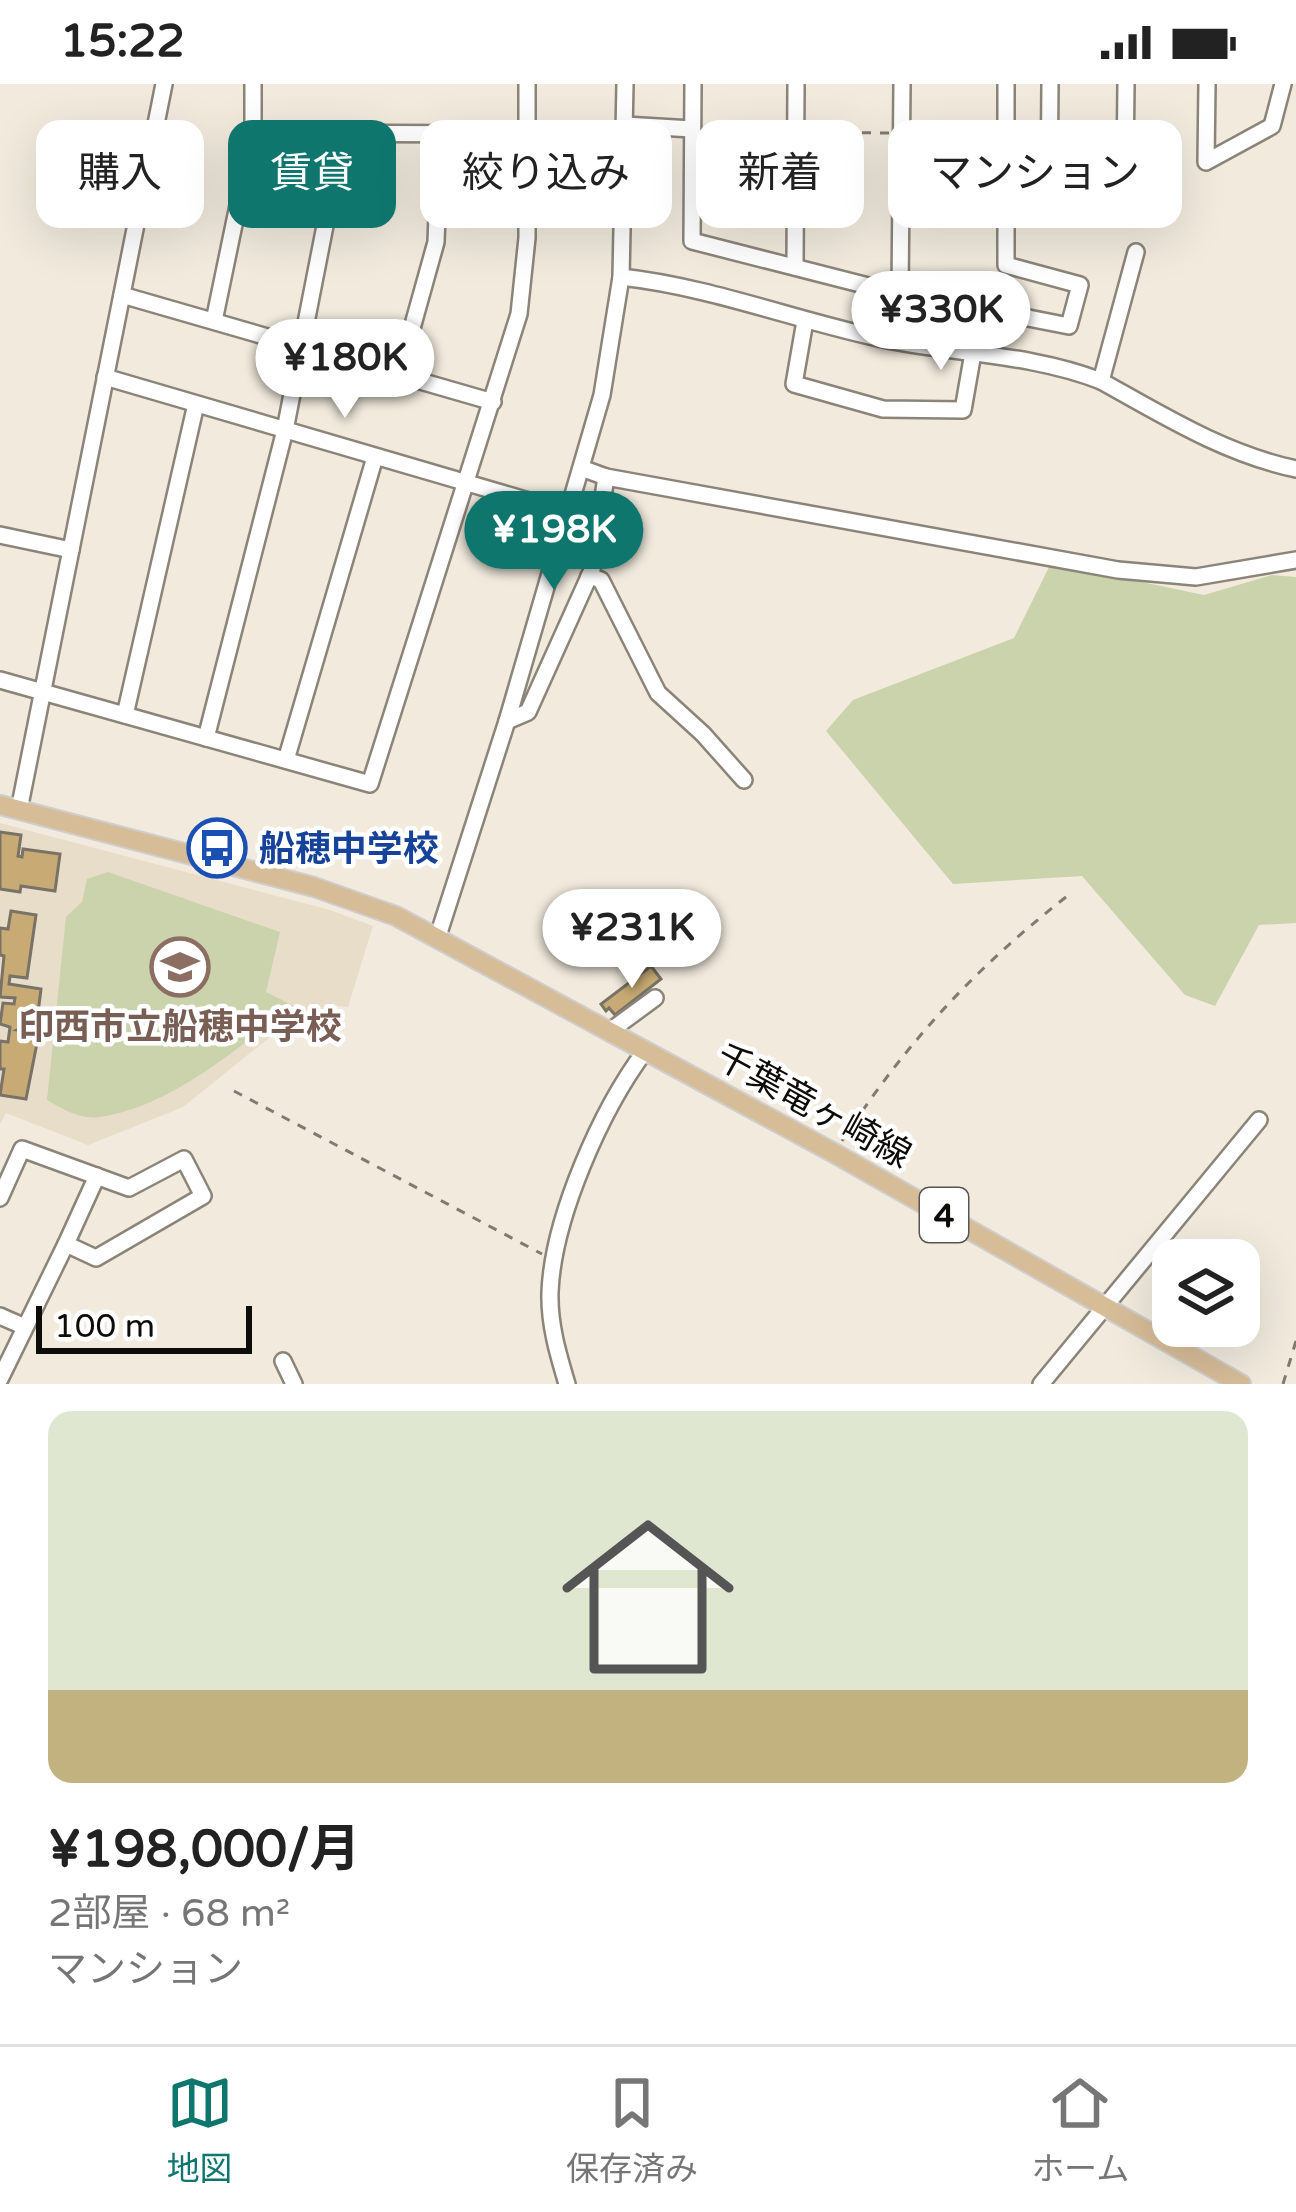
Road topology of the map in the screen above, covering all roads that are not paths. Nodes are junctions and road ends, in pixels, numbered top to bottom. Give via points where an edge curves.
1 (164, 84) edge
2 (253, 84) edge
3 (527, 84) edge
4 (626, 84) edge
5 (693, 84) edge
6 (796, 84) edge
7 (902, 84) edge
8 (1006, 84) edge
9 (1050, 84) edge
10 (1126, 84) edge
11 (1207, 84) edge
12 (1283, 84) edge
13 (253, 120) edge
14 (527, 120) edge
15 (625, 120) edge
16 (672, 128) edge
17 (692, 129) junction
18 (233, 228) edge
19 (325, 228) edge
20 (437, 228) edge
21 (525, 228) edge
22 (622, 228) edge
23 (1136, 252) dead end
24 (795, 267) junction
25 (621, 278) junction
26 (900, 292) junction
27 (122, 295) junction
28 (971, 307) junction
29 (805, 321) junction
30 (214, 322) junction
31 (302, 347) junction
32 (968, 352) junction
33 (399, 375) junction
34 (105, 377) junction
35 (1102, 381) junction
36 (493, 402) junction
37 (196, 404) junction
38 (285, 430) junction
39 (375, 457) junction
40 (584, 469) junction
41 (1296, 469) edge
42 (606, 476) junction
43 (467, 484) junction
44 (570, 513) junction
45 (0, 536) edge
46 (71, 550) junction
47 (1296, 560) edge
48 (589, 576) junction
49 (0, 680) edge
50 (43, 692) junction
51 (125, 715) junction
52 (507, 722) junction
53 (206, 738) junction
54 (286, 760) junction
55 (744, 780) dead end
56 (10, 807) edge
57 (437, 936) junction
58 (655, 998) dead end
59 (610, 1031) junction
60 (645, 1051) junction
61 (1259, 1120) dead end
62 (97, 1176) junction
63 (0, 1198) edge
64 (66, 1244) junction
65 (1102, 1305) junction
66 (0, 1316) edge
67 (26, 1327) junction
68 (283, 1360) dead end
69 (0, 1379) edge
70 (295, 1384) edge
71 (567, 1384) edge
72 (1040, 1384) edge
73 (1241, 1384) edge

1 - 27 street
2 - 13 street
3 - 14 street
4 - 15 street
5 - 17 street
6 - 24 street
7 - 26 street
8 - 28 street via 1006,265 1080,285 1069,326
9 - 10 street via 1049,189 1125,210
11 - 12 street via 1206,162 1272,126
16 - 17 street
17 - 24 street via 692,241
18 - 30 street
19 - 31 street
20 - 33 street
21 - 36 street via 523,290
22 - 25 street
23 - 35 street
24 - 26 street
25 - 29 street
25 - 40 street
26 - 28 street
27 - 30 street
27 - 34 street
28 - 32 street
29 - 32 street
29 - 32 street via 794,384 883,409 963,410
30 - 31 street
31 - 33 street
31 - 38 street
32 - 35 street
33 - 36 street
34 - 37 street
34 - 46 street
35 - 41 street via 1202,436
36 - 43 street
37 - 38 street
37 - 51 street
38 - 39 street
38 - 53 street
39 - 43 street
39 - 54 street
40 - 42 street
40 - 44 street
42 - 47 street via 1118,570 1196,577
42 - 48 street
43 - 44 street
43 - 54 street via 370,784
44 - 52 street
45 - 46 street
46 - 50 street
48 - 52 street via 528,712
48 - 55 street via 601,580 658,693
49 - 50 street
50 - 51 street
50 - 56 street
51 - 53 street
52 - 57 street
53 - 54 street
56 - 57 main road, 千葉竜ヶ崎線 / 4 via 314,887
57 - 59 main road, 千葉竜ヶ崎線 / 4
58 - 59 street
59 - 60 main road, 千葉竜ヶ崎線 / 4
60 - 65 main road, 千葉竜ヶ崎線 / 4
60 - 71 street via 604,1113 554,1261 550,1318
61 - 65 street
62 - 63 street via 22,1149
62 - 64 street
62 - 64 street via 129,1188 184,1159 203,1196 96,1258
64 - 67 street
65 - 72 street
65 - 73 main road, 千葉竜ヶ崎線 / 4
66 - 67 street
67 - 69 street
68 - 70 street

